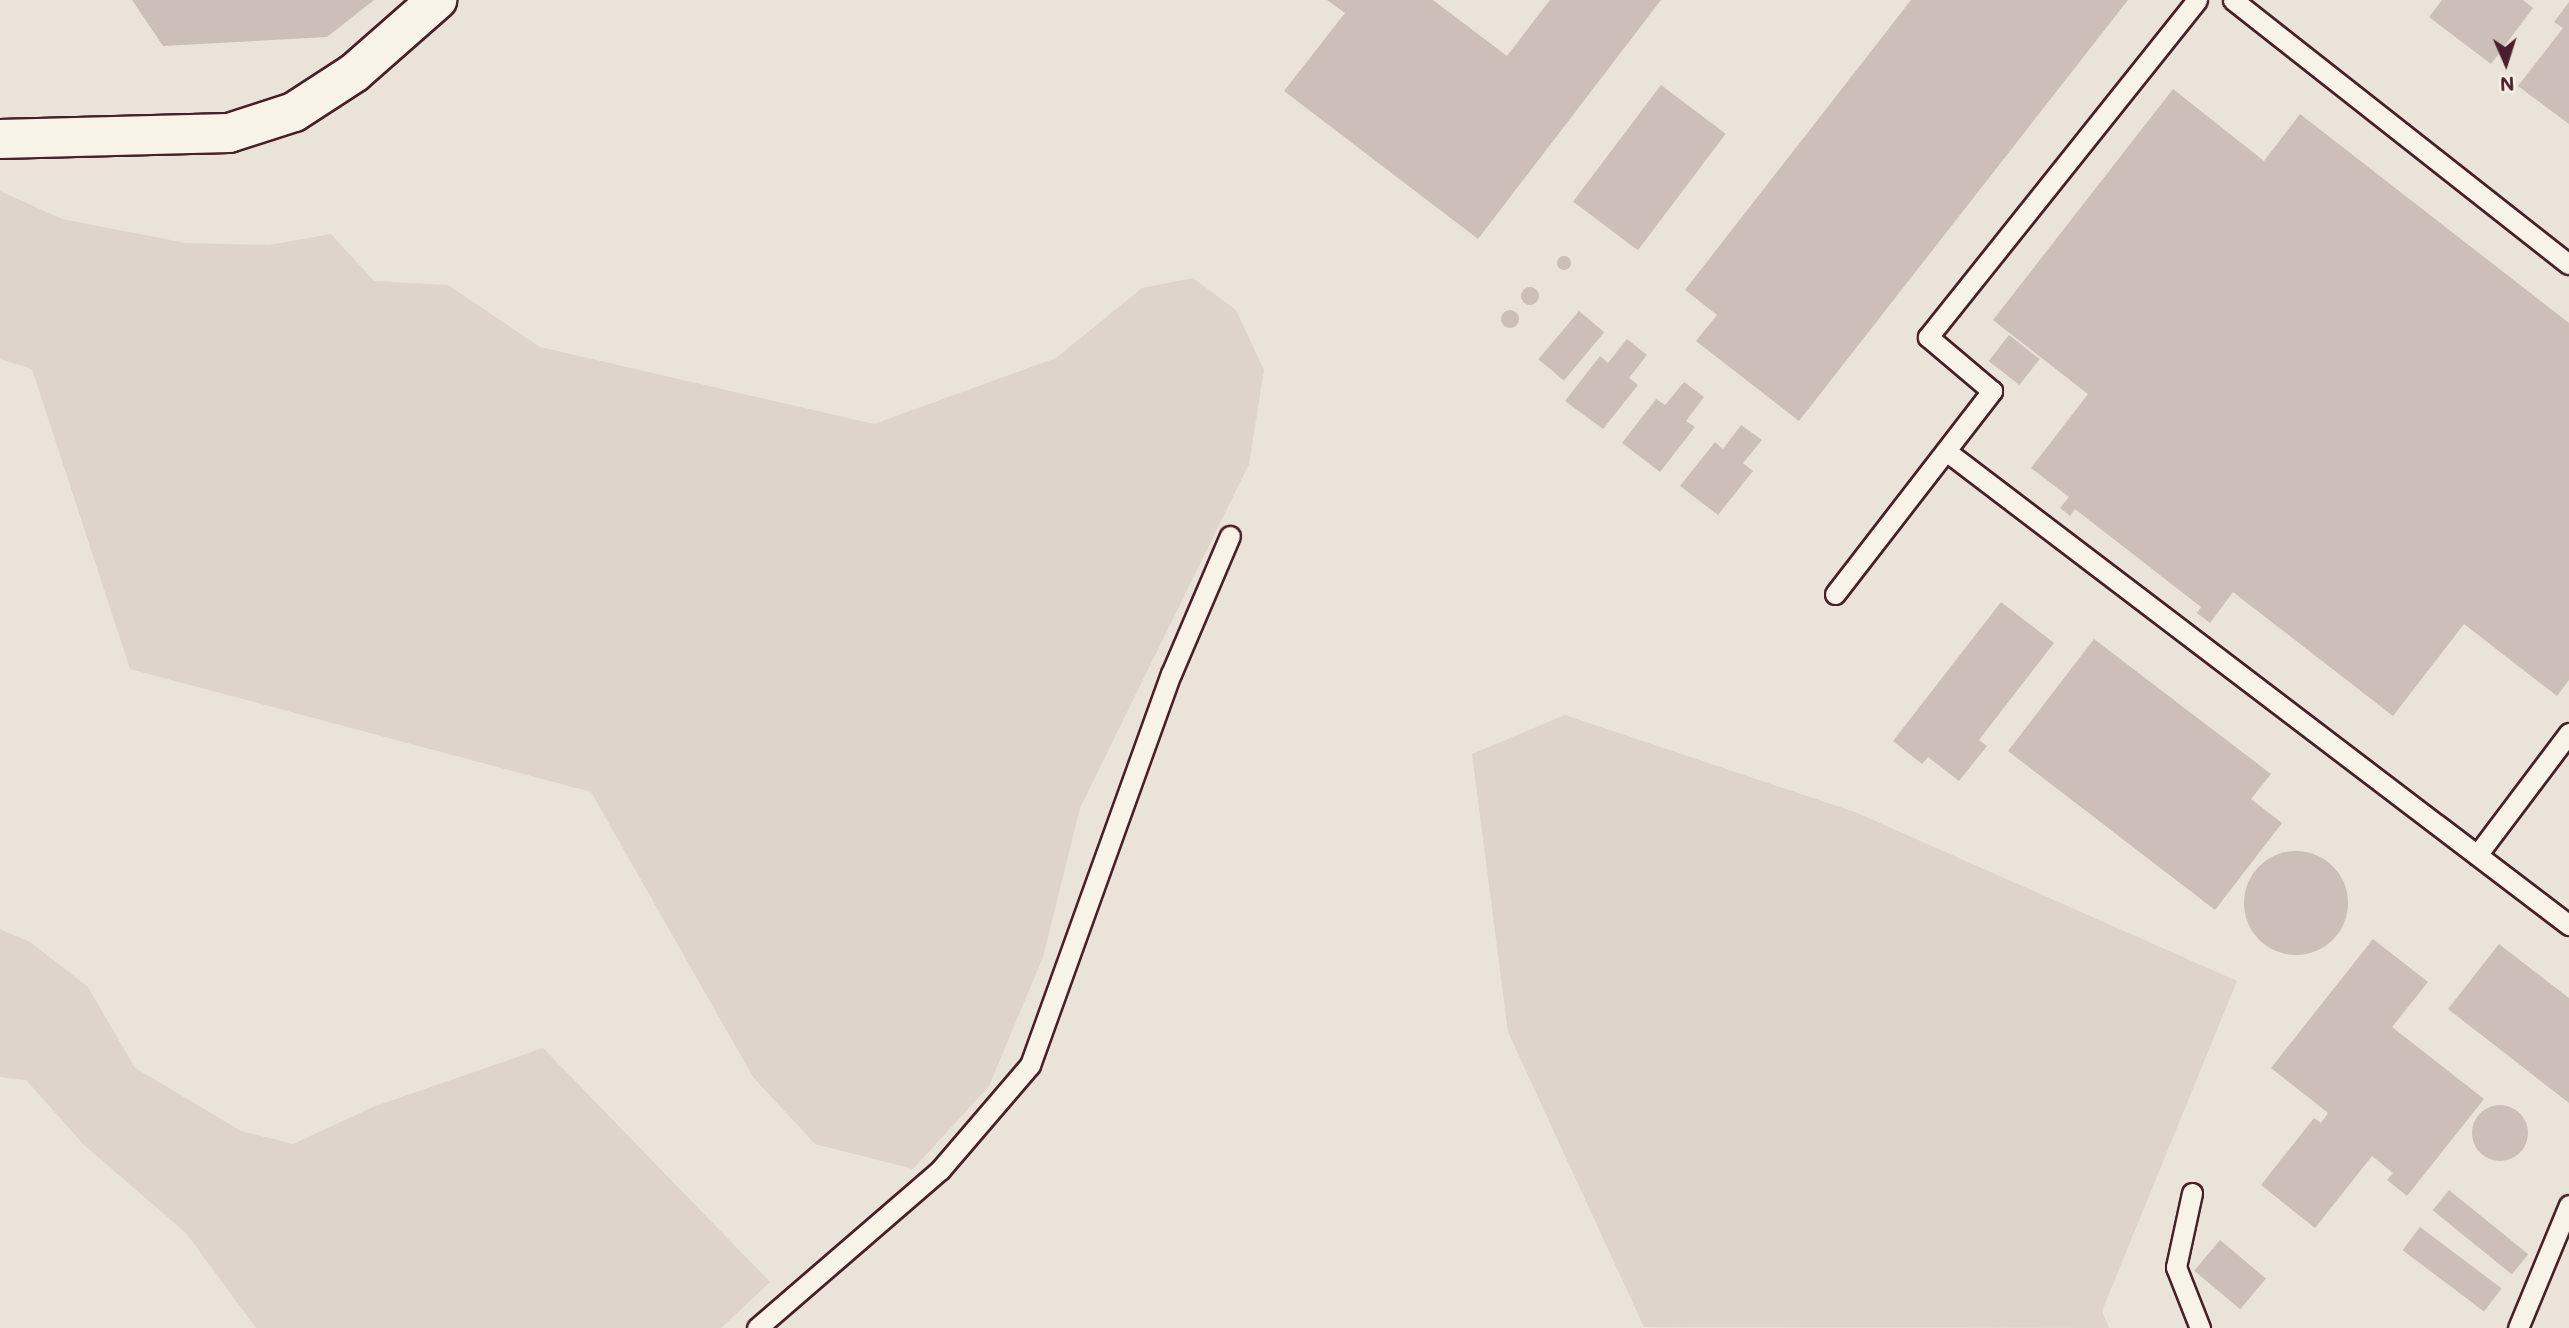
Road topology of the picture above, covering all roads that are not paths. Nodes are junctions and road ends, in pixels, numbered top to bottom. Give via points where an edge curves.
1 (437, 0) edge
2 (2197, 0) edge
3 (2233, 0) edge
4 (0, 139) edge
5 (2569, 264) edge
6 (1946, 452) junction
7 (1230, 536) dead end
8 (1835, 594) dead end
9 (2569, 733) edge
10 (2476, 855) junction
11 (2569, 925) edge
12 (2192, 1193) dead end
13 (2569, 1205) edge
14 (757, 1328) edge
15 (2200, 1328) edge
16 (2518, 1328) edge

1 - 4 street via 354,73 294,112 229,133
2 - 6 lane via 1928,337 1992,391
3 - 5 lane
6 - 8 lane
6 - 10 lane
7 - 14 lane via 1171,674 1030,1065 940,1170
9 - 10 lane
10 - 11 lane
12 - 15 lane via 2176,1267
13 - 16 lane

